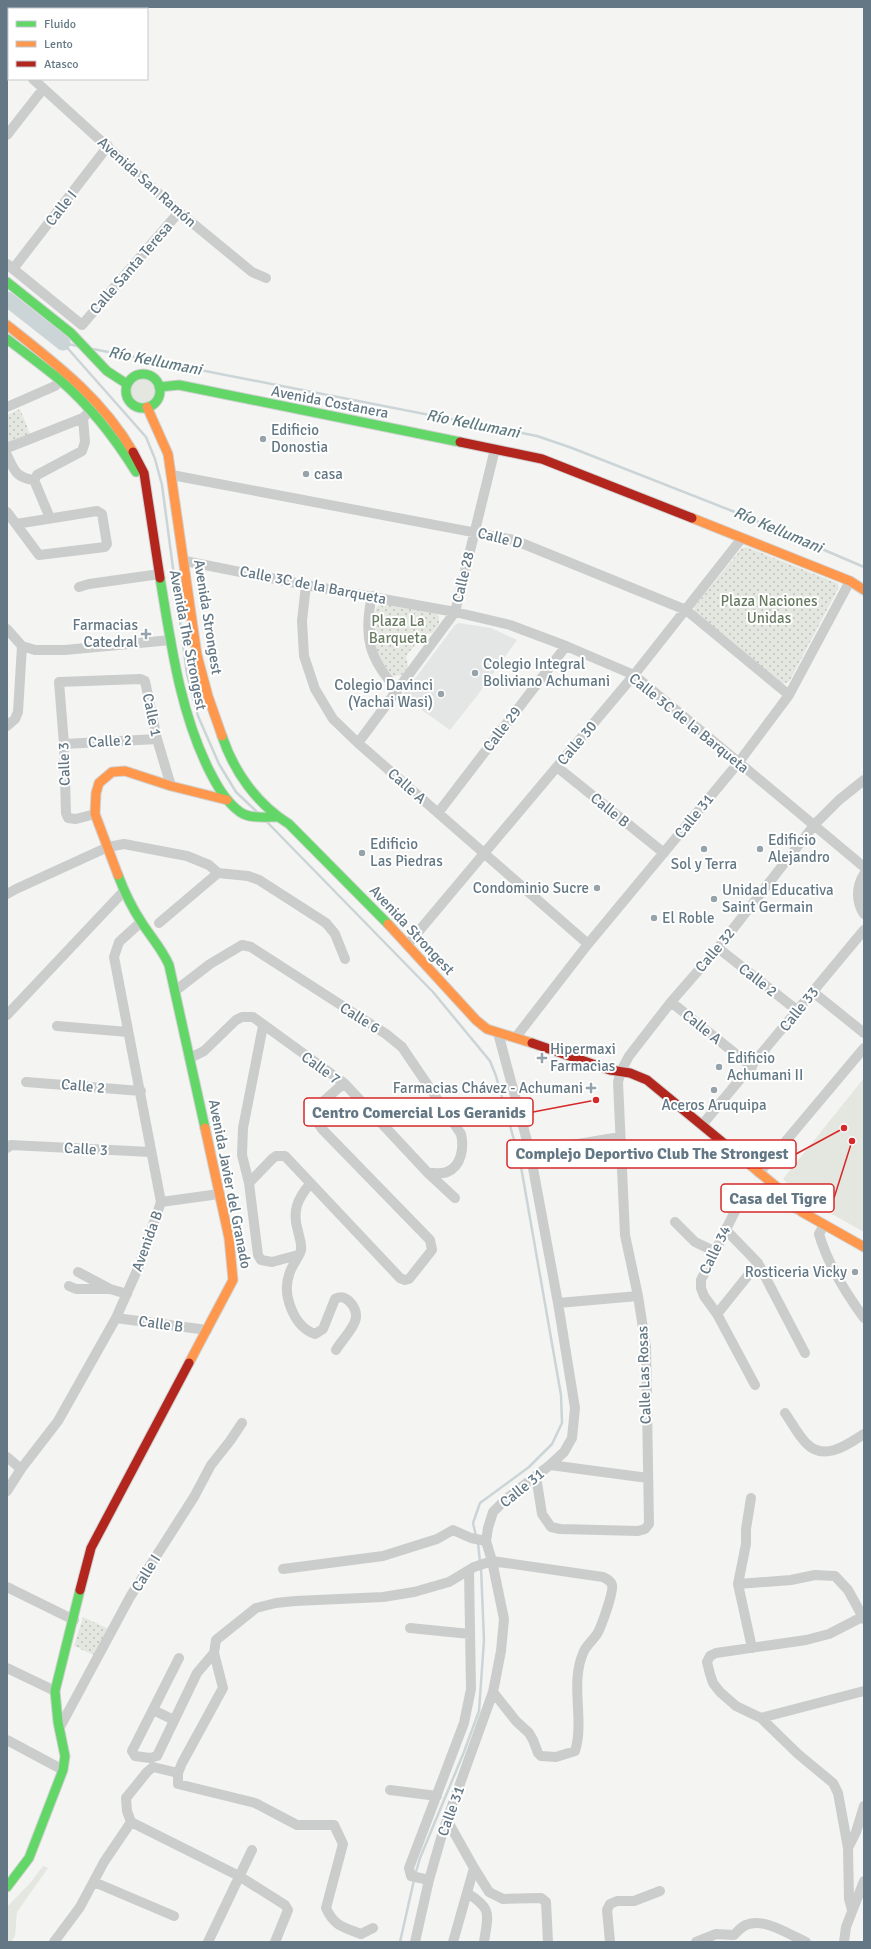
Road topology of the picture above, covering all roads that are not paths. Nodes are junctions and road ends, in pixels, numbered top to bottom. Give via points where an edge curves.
1 (34, 80) edge
2 (43, 89) junction
3 (7, 135) edge
4 (108, 146) junction
5 (179, 212) junction
6 (10, 267) edge
7 (266, 278) dead end
8 (7, 282) edge
9 (7, 326) edge
10 (7, 339) edge
11 (68, 373) junction
12 (60, 381) junction
13 (127, 384) junction
14 (159, 387) junction
15 (7, 407) edge
16 (147, 407) junction
17 (90, 411) junction
18 (7, 448) edge
19 (495, 449) junction
20 (7, 455) edge
21 (172, 475) junction
22 (34, 480) junction
23 (7, 512) edge
24 (50, 518) junction
25 (16, 524) junction
26 (474, 532) junction
27 (742, 538) junction
28 (184, 561) junction
29 (160, 574) junction
30 (850, 581) junction
31 (306, 585) junction
32 (79, 587) dead end
33 (864, 590) edge
34 (372, 596) junction
35 (686, 610) junction
36 (455, 612) junction
37 (7, 629) edge
38 (171, 640) junction
39 (22, 646) junction
40 (566, 646) junction
41 (634, 675) junction
42 (59, 682) joint
43 (398, 690) junction
44 (789, 695) junction
45 (7, 726) edge
46 (157, 739) junction
47 (358, 743) junction
48 (64, 744) junction
49 (739, 762) junction
50 (557, 767) junction
51 (864, 780) edge
52 (171, 786) junction
53 (227, 800) junction
54 (438, 813) junction
55 (95, 814) junction
56 (274, 817) junction
57 (815, 824) junction
58 (108, 847) junction
59 (485, 853) junction
60 (664, 853) junction
61 (864, 867) edge
62 (218, 873) junction
63 (864, 874) edge
64 (124, 892) junction
65 (7, 894) edge
66 (864, 914) edge
67 (141, 922) junction
68 (159, 923) dead end
69 (864, 930) edge
70 (408, 944) junction
71 (588, 944) junction
72 (718, 948) junction
73 (345, 959) dead end
74 (175, 991) junction
75 (813, 992) junction
76 (671, 1002) junction
77 (798, 1011) junction
78 (7, 1015) edge
79 (57, 1026) dead end
80 (263, 1026) junction
81 (128, 1032) junction
82 (864, 1033) edge
83 (498, 1034) junction
84 (516, 1037) junction
85 (864, 1048) edge
86 (190, 1058) junction
87 (752, 1067) junction
88 (621, 1072) junction
89 (26, 1082) dead end
90 (344, 1083) junction
91 (140, 1091) junction
92 (702, 1125) junction
93 (620, 1137) junction
94 (7, 1148) edge
95 (150, 1152) junction
96 (530, 1152) junction
97 (759, 1173) junction
98 (428, 1174) junction
99 (249, 1183) junction
100 (310, 1184) junction
101 (219, 1194) junction
102 (455, 1198) dead end
103 (161, 1202) junction
104 (802, 1212) junction
105 (675, 1222) dead end
106 (824, 1225) junction
107 (725, 1229) junction
108 (864, 1247) edge
109 (714, 1251) junction
110 (298, 1255) junction
111 (758, 1263) junction
112 (78, 1272) dead end
113 (69, 1286) dead end
114 (110, 1289) junction
115 (127, 1294) junction
116 (638, 1296) junction
117 (558, 1303) junction
118 (716, 1314) junction
119 (116, 1318) junction
120 (864, 1318) edge
121 (207, 1330) junction
122 (336, 1350) dead end
123 (805, 1353) dead end
124 (755, 1385) dead end
125 (785, 1413) dead end
126 (242, 1423) dead end
127 (864, 1434) edge
128 (7, 1457) edge
129 (550, 1465) junction
130 (21, 1469) junction
131 (536, 1476) junction
132 (648, 1478) junction
133 (7, 1491) edge
134 (752, 1498) dead end
135 (480, 1540) junction
136 (490, 1561) junction
137 (283, 1569) dead end
138 (472, 1569) junction
139 (738, 1584) junction
140 (7, 1587) edge
141 (863, 1618) edge
142 (74, 1620) junction
143 (410, 1628) dead end
144 (470, 1634) junction
145 (752, 1648) junction
146 (214, 1653) junction
147 (179, 1658) dead end
148 (7, 1668) edge
149 (55, 1691) junction
150 (864, 1691) edge
151 (493, 1692) junction
152 (152, 1710) junction
153 (761, 1718) junction
154 (174, 1720) junction
155 (59, 1729) junction
156 (7, 1740) edge
157 (63, 1770) junction
158 (178, 1773) junction
159 (390, 1790) dead end
160 (438, 1796) junction
161 (864, 1806) edge
162 (447, 1820) junction
163 (131, 1822) junction
164 (848, 1848) junction
165 (252, 1850) dead end
166 (474, 1868) junction
167 (239, 1876) junction
168 (421, 1879) junction
169 (864, 1881) edge
170 (94, 1882) junction
171 (7, 1887) edge
172 (660, 1891) dead end
173 (467, 1893) junction
174 (852, 1910) junction
175 (174, 1916) dead end
176 (373, 1928) dead end
177 (735, 1939) edge
178 (54, 1942) edge
179 (208, 1942) edge
180 (275, 1942) edge
181 (415, 1942) edge
182 (453, 1942) edge
183 (484, 1942) edge
184 (548, 1942) edge
185 (610, 1942) edge
186 (696, 1942) edge
187 (806, 1942) edge
188 (844, 1942) edge

1 - 2 street, Avenida San Ramón
2 - 3 street
2 - 4 street, Avenida San Ramón
4 - 5 street, Avenida San Ramón
4 - 6 street, Calle I
5 - 6 street, Calle Santa Teresa via 82,325
5 - 7 street, Avenida San Ramón via 252,272
8 - 13 street via 71,333 107,372
9 - 11 street, Avenida The Strongest
10 - 12 street, Avenida The Strongest
11 - 12 street
11 - 17 street, Avenida The Strongest
12 - 15 street via 55,386
12 - 17 street, Avenida The Strongest
13 - 14 street via 133,376 144,374 154,378
13 - 16 street via 126,393 131,403 141,408
14 - 16 street via 157,400
14 - 19 street, Avenida Costanera via 179,385
16 - 21 street, Avenida Strongest via 168,454
17 - 18 street
17 - 22 street via 82,451 37,475
17 - 29 street, Avenida The Strongest via 129,461 147,493
19 - 26 street, Calle 28
19 - 27 street, Avenida Costanera via 542,459
20 - 22 street via 20,477
21 - 26 street, Calle D
21 - 28 street, Avenida Strongest
22 - 24 street
23 - 25 street
24 - 25 street
24 - 25 street via 100,512 107,546 39,555
26 - 35 street, Calle D via 514,540
26 - 36 street, Calle 28
27 - 30 street, Avenida Costanera
27 - 35 street, Calle 30
28 - 31 street, Calle 3C de la Barqueta
28 - 56 street, Avenida Strongest via 197,655 225,746 246,785
29 - 32 street
29 - 38 street, Avenida The Strongest
30 - 33 street, Avenida Costanera
30 - 44 street, Calle 31
31 - 34 street, Calle 3C de la Barqueta
31 - 47 street, Calle A via 302,621 304,656 315,689 333,719
34 - 36 street, Calle 3C de la Barqueta
34 - 43 street via 368,616 368,637 384,675
35 - 41 street, Calle 30
35 - 44 street, Calle D
36 - 40 street, Calle 3C de la Barqueta via 510,625
36 - 43 street, Calle 28
37 - 39 street
38 - 39 street via 65,650 35,650
38 - 53 street, Avenida The Strongest via 182,698 213,778
39 - 45 street via 18,712
40 - 41 street, Calle 3C de la Barqueta
40 - 54 street, Calle 29
41 - 49 street, Calle 3C de la Barqueta
41 - 50 street, Calle 30
42 - 46 street, Calle 1 via 140,679 144,681
42 - 48 street, Calle 3
43 - 47 street, Calle 28
44 - 49 street, Calle 31
46 - 48 street, Calle 2
46 - 52 street, Calle 1
47 - 54 street, Calle A
48 - 55 street, Calle 3 via 68,818 76,819
49 - 57 street, Calle 3C de la Barqueta
49 - 60 street, Calle 31
50 - 59 street, Calle 30
50 - 60 street, Calle B
51 - 57 street, Calle 32
52 - 53 street, Avenida Javier del Granado
52 - 55 street, Avenida Javier del Granado via 125,771 112,772 99,782
53 - 56 street, Avenida The Strongest via 240,812 256,817
54 - 59 street, Calle A
55 - 58 street, Avenida Javier del Granado
56 - 70 street, Avenida Strongest via 290,824
57 - 61 street, Calle 3C de la Barqueta
57 - 72 street, Calle 32
58 - 62 street via 130,844 188,856 208,865
58 - 64 street, Avenida Javier del Granado
58 - 65 street
59 - 70 street, Calle 30
59 - 71 street, Calle A
60 - 71 street, Calle 31
62 - 68 street
62 - 73 street via 248,876 259,880 326,923 335,934
63 - 66 street via 858,890
64 - 67 street, Avenida Javier del Granado
64 - 78 street
67 - 74 street, Avenida Javier del Granado via 162,950 169,965
67 - 81 street, Avenida B via 119,942 115,951
69 - 75 street, Calle 33
70 - 83 street, Avenida Strongest via 476,1020
71 - 84 street, Calle 31
72 - 76 street, Calle 32
72 - 77 street, Calle 2
74 - 86 street, Avenida Javier del Granado
74 - 98 street, Calle 6 via 210,964 242,945 251,947 386,1034 402,1047 461,1134 462,1150 460,1159 454,1167 447,1172
75 - 77 street, Calle 33
75 - 82 street
76 - 87 street, Calle A
76 - 88 street, Calle 32 via 629,1056
77 - 87 street, Calle 33
79 - 81 street
80 - 86 street, Calle 7 via 253,1018 242,1017 204,1051
80 - 90 street, Calle 7
80 - 99 street via 243,1128 242,1155
81 - 91 street, Avenida B
83 - 84 street, Avenida Strongest
83 - 96 street, Calle 31
84 - 88 street, Avenida Strongest
85 - 97 street
86 - 101 street, Avenida Javier del Granado
87 - 92 street, Calle 33
88 - 92 street, Avenida Strongest via 647,1080
88 - 93 street, Calle Las Rosas via 618,1082
89 - 91 street, Calle 2
90 - 98 street, Calle 7
90 - 100 street via 317,1107 314,1117 322,1129 430,1240 432,1250 409,1279 400,1278
91 - 95 street, Avenida B
92 - 97 street, Avenida Strongest
93 - 96 street
93 - 116 street, Calle Las Rosas via 625,1235
94 - 95 street, Calle 3 via 12,1145
95 - 103 street, Avenida B
96 - 117 street, Calle 31
97 - 104 street, Avenida Strongest
98 - 102 street, Calle 7
99 - 100 street via 272,1159 281,1155 285,1156
99 - 110 street via 258,1255 261,1260 272,1262
100 - 110 street via 301,1194 295,1208 295,1222 301,1242
101 - 103 street
101 - 121 street, Avenida Javier del Granado via 233,1259 233,1280
103 - 115 street, Avenida B
104 - 106 street, Avenida Strongest
104 - 107 street, Calle 34 via 752,1189 746,1189
105 - 109 street via 695,1242
106 - 108 street, Avenida Strongest
106 - 120 street via 820,1234 824,1250 846,1292
107 - 109 street, Calle 34
107 - 111 street
109 - 118 street, Calle 34 via 701,1280 701,1288
110 - 122 street via 289,1273 287,1287 289,1303 303,1327 310,1333 319,1333 335,1299 340,1297 355,1307 356,1319
111 - 118 street
111 - 123 street
112 - 114 street
113 - 114 street via 76,1289
114 - 115 street
115 - 119 street, Avenida B
116 - 117 street
116 - 132 street, Calle Las Rosas via 646,1347
117 - 129 street, Calle 31 via 575,1408 572,1438 564,1452
118 - 124 street, Calle 34
119 - 121 street, Calle B
119 - 130 street, Avenida B via 58,1421
121 - 142 street, Avenida Javier del Granado via 95,1540 86,1566
125 - 127 street via 806,1443 816,1450 832,1451 843,1448
126 - 155 street, Calle I via 211,1465 194,1497 130,1597
128 - 130 street
129 - 131 street, Calle 31
129 - 132 street
130 - 133 street, Avenida B
131 - 132 street, Calle Las Rosas via 542,1514 551,1527 633,1532 645,1529 650,1524
131 - 135 street, Calle 31 via 493,1512
134 - 139 street
135 - 136 street, Calle 31
135 - 137 street via 453,1530 437,1539 383,1556
136 - 138 street
136 - 151 street, Calle 31 via 504,1619
136 - 151 street via 603,1577 613,1586 597,1634 582,1657 577,1688 575,1751 556,1757 541,1756 529,1733 516,1722
138 - 144 street
138 - 146 street via 449,1582 414,1592 383,1597 295,1601 256,1608 216,1640
139 - 141 street via 791,1580 814,1575 835,1576 848,1590
139 - 145 street
140 - 142 street
141 - 145 street via 829,1634
142 - 149 street, Avenida Javier del Granado
143 - 144 street
144 - 160 street via 471,1689 464,1723
145 - 153 street via 716,1653 710,1656 707,1662 713,1683 720,1692 736,1706
146 - 154 street via 197,1673
146 - 158 street via 223,1688
147 - 152 street
148 - 149 street
149 - 155 street, Avenida Javier del Granado
150 - 153 street
151 - 162 street, Calle 31
152 - 154 street
152 - 154 street via 132,1751 135,1756 157,1756
153 - 164 street via 833,1783 842,1806
155 - 157 street, Avenida Javier del Granado via 65,1756
156 - 157 street
157 - 171 street, Avenida Javier del Granado via 29,1858
158 - 163 street via 153,1767 147,1772 126,1798
158 - 176 street via 178,1784 255,1803 297,1825 334,1825 343,1844 326,1908 331,1919 344,1927 361,1934
159 - 160 street
160 - 168 street via 409,1872
161 - 164 street
162 - 166 street
162 - 168 street, Calle 31
163 - 167 street
163 - 170 street
164 - 174 street
165 - 167 street
166 - 173 street
166 - 184 street via 489,1892 503,1899 541,1898 546,1902
167 - 179 street
167 - 180 street via 285,1905 288,1910
168 - 181 street, Calle 31
169 - 174 street
170 - 175 street
170 - 178 street via 80,1907
172 - 185 street via 634,1901 617,1901 610,1904 607,1910
173 - 182 street
173 - 183 street via 482,1903 487,1916
174 - 188 street
177 - 186 street via 716,1934
177 - 187 street via 745,1925 757,1923 771,1926

